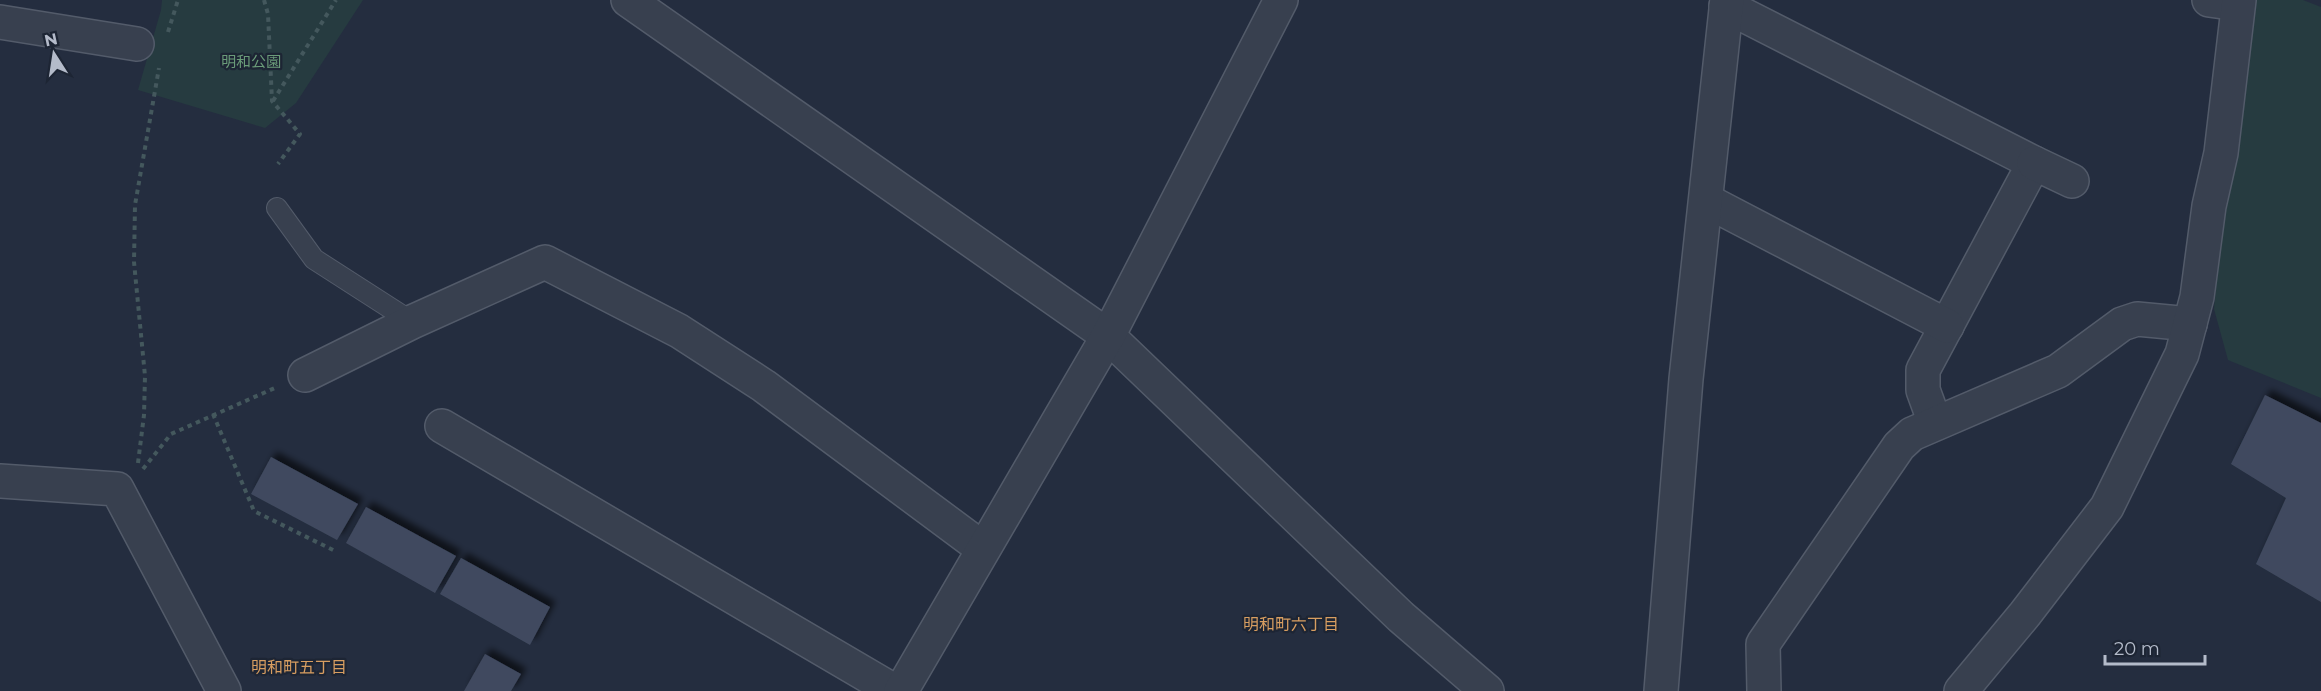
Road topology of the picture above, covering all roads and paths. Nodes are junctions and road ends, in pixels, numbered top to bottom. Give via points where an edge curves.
1 (178, 0) edge
2 (264, 0) edge
3 (336, 0) edge
4 (628, 0) edge
5 (1281, 0) edge
6 (2229, 1) edge
7 (1727, 3) edge
8 (0, 22) edge
9 (155, 46) junction
10 (272, 101) junction
11 (2034, 163) junction
12 (278, 164) dead end
13 (2072, 181) dead end
14 (1707, 201) junction
15 (277, 208) dead end
16 (412, 322) junction
17 (2190, 324) junction
18 (1947, 326) junction
19 (1108, 336) junction
20 (305, 375) joint
21 (213, 414) junction
22 (1935, 423) junction
23 (442, 426) dead end
24 (0, 481) edge
25 (127, 483) junction
26 (982, 548) junction
27 (338, 552) dead end
28 (224, 691) edge
29 (894, 691) edge
30 (901, 691) edge
31 (1487, 691) edge
32 (1661, 691) edge
33 (1764, 691) edge
34 (1961, 691) edge

1 - 9 path
2 - 10 path
3 - 10 path
4 - 19 street
5 - 19 street
6 - 17 street via 2221,153
7 - 11 street
7 - 14 street
8 - 9 street
9 - 25 path via 135,206 134,262 145,376 144,415
10 - 12 path via 300,134
11 - 13 street
11 - 18 street
14 - 18 street
14 - 32 street via 1686,379
15 - 16 lane via 314,259
16 - 20 street
16 - 26 street via 545,261 679,331 764,386
17 - 22 street via 2138,319 2122,324 2058,371
17 - 34 street via 2182,354 2107,507
18 - 22 street via 1923,370 1923,390
19 - 26 street
19 - 31 street via 1401,617
20 - 21 path
21 - 25 path via 171,434
21 - 27 path via 254,511
22 - 33 street via 1912,434 1899,446 1763,644
23 - 29 street
24 - 25 street
25 - 28 street
26 - 30 street

